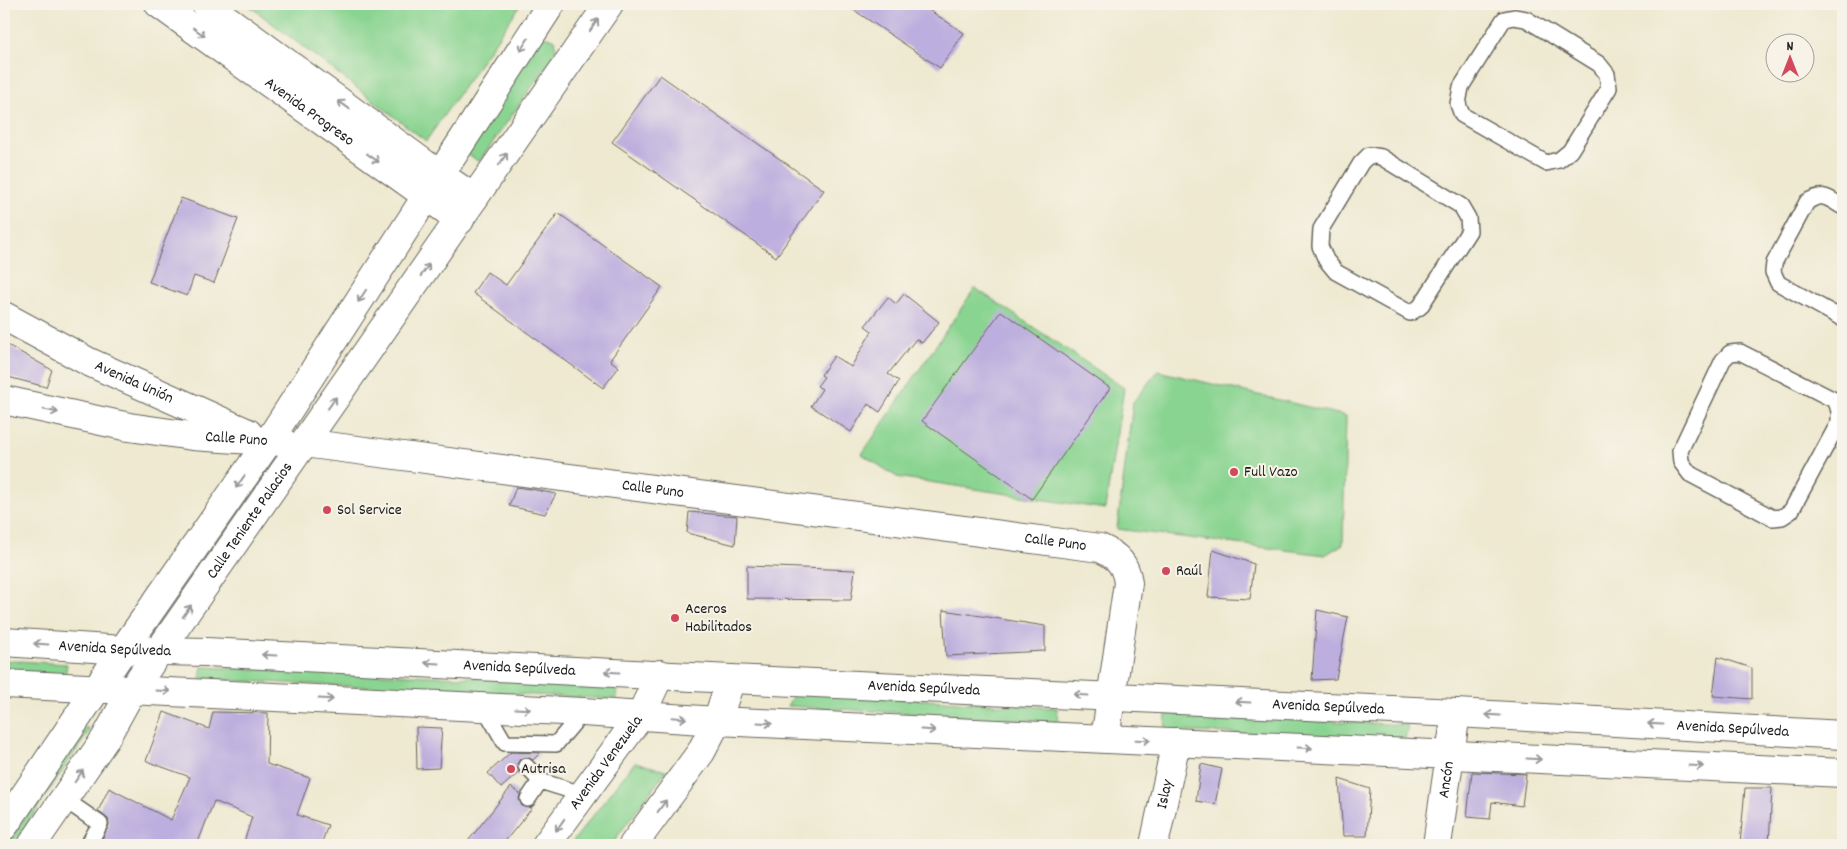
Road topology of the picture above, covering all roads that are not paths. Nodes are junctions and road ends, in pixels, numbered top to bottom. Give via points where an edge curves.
1 (159, 4) edge
2 (206, 4) edge
3 (551, 4) edge
4 (609, 4) edge
5 (1504, 19) joint
6 (1360, 163) joint
7 (433, 186) junction
8 (1843, 207) edge
9 (467, 209) junction
10 (4, 316) edge
11 (1843, 318) edge
12 (1723, 360) joint
13 (4, 400) edge
14 (268, 442) junction
15 (304, 443) junction
16 (4, 642) edge
17 (123, 650) junction
18 (159, 651) junction
19 (485, 666) junction
20 (660, 674) junction
21 (731, 679) junction
22 (4, 684) edge
23 (97, 689) junction
24 (132, 690) junction
25 (1112, 696) junction
26 (484, 707) junction
27 (583, 712) junction
28 (1456, 712) junction
29 (641, 715) junction
30 (717, 721) junction
31 (1843, 735) edge
32 (1104, 739) junction
33 (1176, 742) junction
34 (1450, 755) junction
35 (526, 766) dead end
36 (1843, 773) edge
37 (540, 781) junction
38 (582, 794) junction
39 (64, 799) junction
40 (528, 799) dead end
41 (4, 826) edge
42 (32, 845) edge
43 (88, 845) edge
44 (546, 845) edge
45 (633, 845) edge
46 (1154, 845) edge
47 (1437, 845) edge

1 -> 7 street, Avenida Progreso
7 -> 2 street, Avenida Progreso
3 -> 7 street, Calle Teniente Palacios
9 -> 4 street, Calle Teniente Palacios
5 - 5 lane via 1461,87 1458,104 1462,115 1546,163 1559,160 1570,151 1609,88 1607,74 1599,64 1526,19
6 - 6 lane via 1321,229 1320,246 1336,272 1410,313 1420,307 1469,231 1468,218 1461,206 1381,157 1369,155
7 - 9 street, Avenida Progreso
7 -> 14 street, Calle Teniente Palacios
8 - 11 lane via 1824,196 1807,202 1774,263 1773,272 1778,283
15 -> 9 street, Calle Teniente Palacios
10 - 14 street, Avenida Unión via 89,362
12 - 12 lane via 1680,451 1680,462 1690,474 1773,518 1782,518 1792,511 1839,422 1836,401 1740,352 1730,353
13 -> 14 street, Calle Puno via 129,428
14 - 15 street, Calle Puno
14 -> 17 street, Calle Teniente Palacios
18 -> 15 street, Calle Teniente Palacios
15 - 25 street, Calle Puno via 1100,548 1121,561 1128,583
17 -> 16 street, Avenida Sepúlveda
17 - 18 street, Avenida Sepúlveda
17 - 23 street, Calle Teniente Palacios
19 -> 18 street, Avenida Sepúlveda
18 - 24 street, Calle Teniente Palacios
20 -> 19 street, Avenida Sepúlveda
19 - 26 street
20 - 21 street, Avenida Sepúlveda
20 - 29 street, Avenida Venezuela
25 -> 21 street, Avenida Sepúlveda
21 - 30 street
22 - 23 street
23 - 24 street
23 - 41 street, Calle Teniente Palacios
24 -> 26 street
39 -> 24 street, Calle Teniente Palacios via 105,739
28 -> 25 street, Avenida Sepúlveda
25 - 32 street, Calle Puno
26 -> 27 street
26 - 27 lane via 509,747 556,744
27 - 29 street
31 -> 28 street, Avenida Sepúlveda
28 - 34 street, Ancón
29 -> 30 street
29 - 38 street, Avenida Venezuela
30 -> 32 street
45 -> 30 street via 701,752
32 -> 33 street
33 -> 34 street
33 - 46 street, Islay
34 -> 36 street
34 - 47 street, Ancón
35 - 37 lane
37 - 38 lane
37 - 40 lane
38 -> 44 street, Avenida Venezuela
39 - 42 street, Calle Teniente Palacios
39 - 43 lane via 100,824

